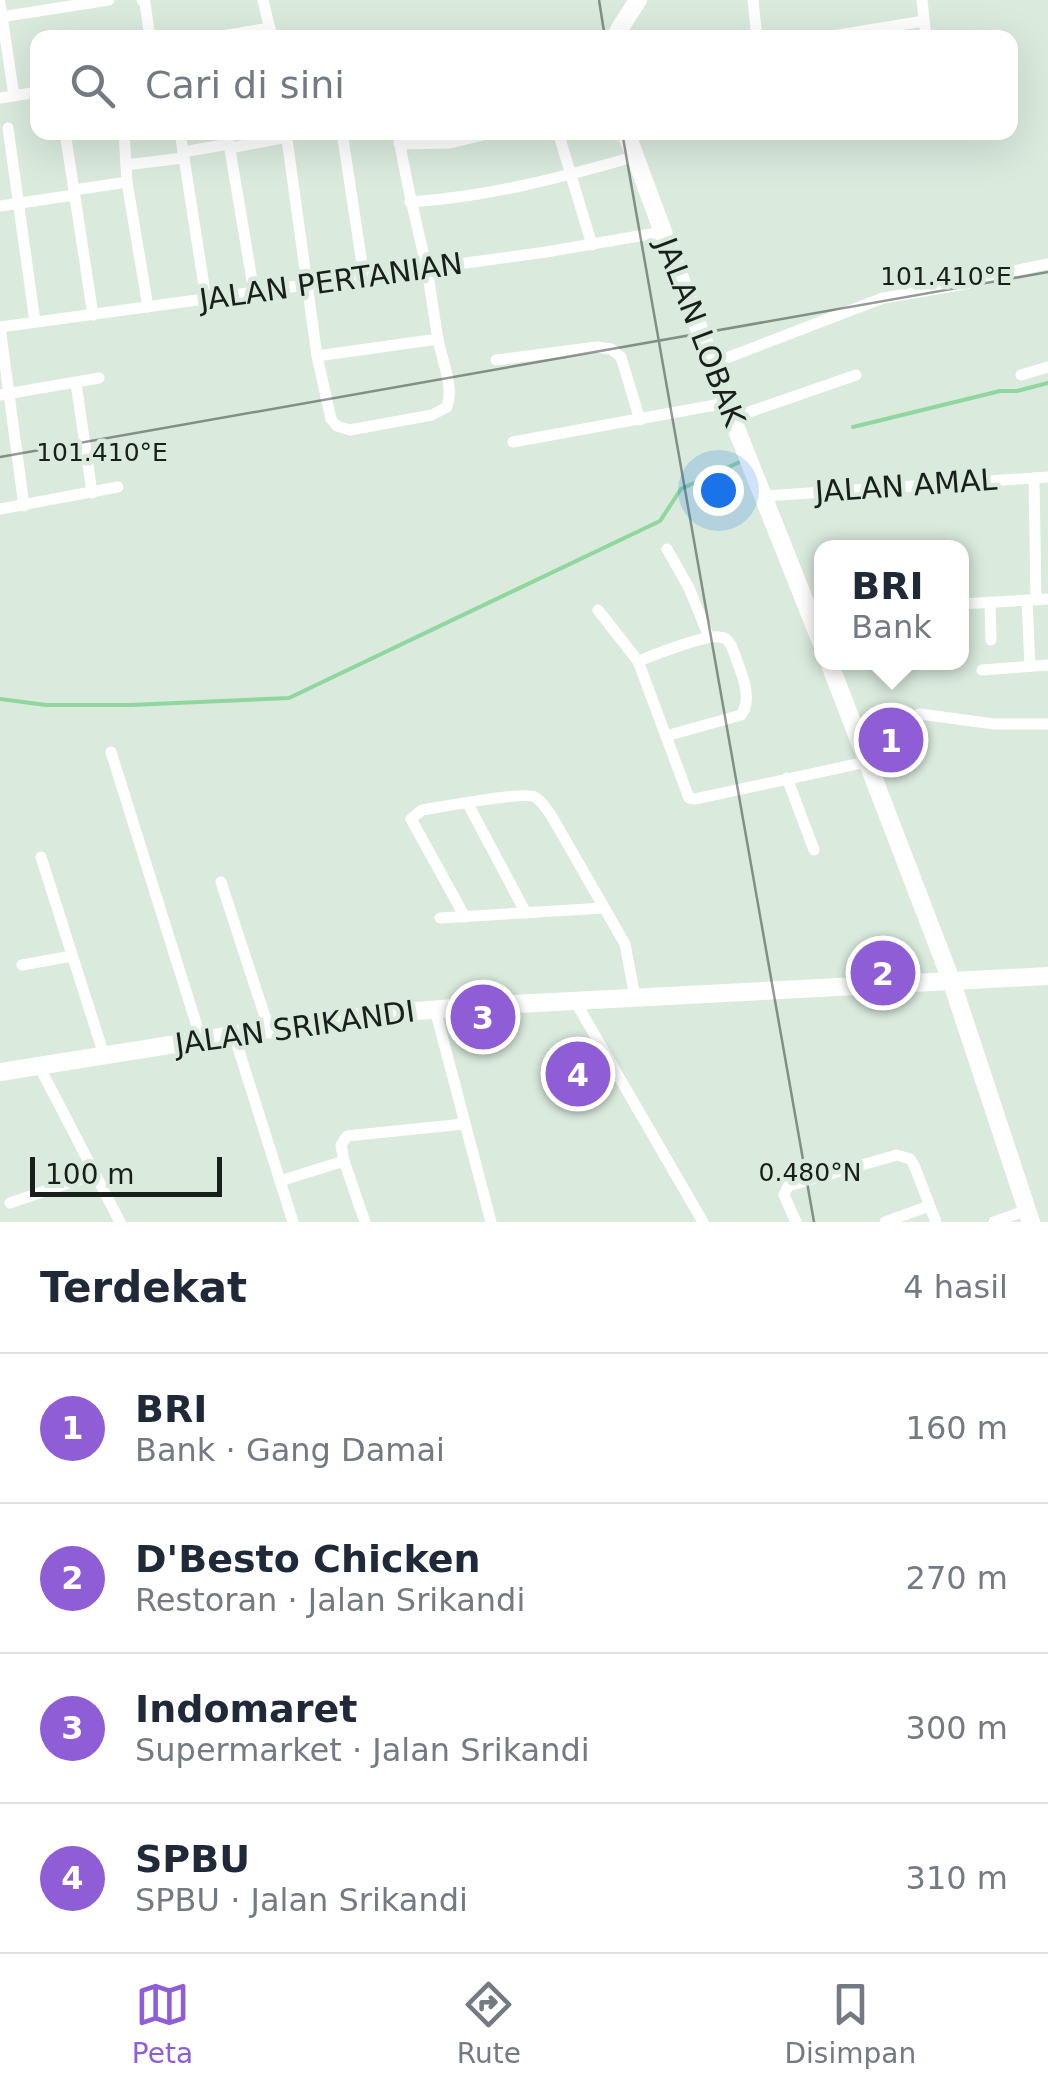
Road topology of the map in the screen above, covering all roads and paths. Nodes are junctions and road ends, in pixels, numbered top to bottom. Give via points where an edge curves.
1 (109, 0) edge
2 (142, 0) edge
3 (263, 0) edge
4 (638, 0) edge
5 (753, 0) edge
6 (922, 0) edge
7 (0, 3) edge
8 (1, 17) edge
9 (924, 22) junction
10 (149, 30) edge
11 (270, 30) edge
12 (619, 30) edge
13 (756, 30) edge
14 (872, 30) edge
15 (925, 30) edge
16 (7, 97) edge
17 (8, 128) dead end
18 (66, 140) edge
19 (124, 140) edge
20 (181, 140) edge
21 (290, 140) edge
22 (343, 140) edge
23 (398, 140) edge
24 (561, 140) edge
25 (628, 140) edge
26 (229, 142) edge
27 (183, 155) junction
28 (633, 156) junction
29 (126, 165) junction
30 (572, 174) junction
31 (128, 182) junction
32 (74, 192) junction
33 (410, 202) junction
34 (18, 204) junction
35 (0, 206) edge
36 (662, 232) junction
37 (592, 245) junction
38 (1048, 264) edge
39 (426, 269) junction
40 (364, 277) junction
41 (308, 284) junction
42 (254, 292) junction
43 (206, 299) junction
44 (148, 307) junction
45 (93, 315) junction
46 (35, 322) junction
47 (0, 327) edge
48 (438, 339) junction
49 (317, 356) junction
50 (496, 360) dead end
51 (711, 364) junction
52 (1048, 367) edge
53 (856, 375) dead end
54 (1020, 375) dead end
55 (99, 378) dead end
56 (76, 383) junction
57 (5, 394) edge
58 (729, 410) junction
59 (640, 420) junction
60 (513, 442) dead end
61 (1041, 478) edge
62 (118, 487) dead end
63 (92, 493) junction
64 (764, 496) junction
65 (24, 506) junction
66 (0, 509) edge
67 (667, 549) dead end
68 (1037, 600) edge
69 (990, 602) junction
70 (969, 603) edge
71 (598, 610) dead end
72 (814, 624) edge
73 (709, 637) junction
74 (991, 640) dead end
75 (638, 661) junction
76 (1048, 665) edge
77 (1030, 666) junction
78 (832, 670) edge
79 (982, 670) dead end
80 (1048, 724) edge
81 (854, 731) junction
82 (666, 736) junction
83 (111, 752) dead end
84 (866, 762) junction
85 (787, 778) junction
86 (468, 804) junction
87 (814, 850) dead end
88 (41, 856) dead end
89 (221, 882) dead end
90 (604, 908) junction
91 (526, 912) junction
92 (464, 917) junction
93 (440, 918) dead end
94 (72, 956) junction
95 (22, 964) dead end
96 (1048, 976) edge
97 (951, 980) junction
98 (634, 997) junction
99 (576, 1001) junction
100 (436, 1009) junction
101 (269, 1029) junction
102 (234, 1036) junction
103 (201, 1039) junction
104 (104, 1055) junction
105 (38, 1064) junction
106 (0, 1072) edge
107 (464, 1124) junction
108 (344, 1161) junction
109 (95, 1174) junction
110 (280, 1181) junction
111 (10, 1203) dead end
112 (929, 1206) junction
113 (1048, 1216) edge
114 (1029, 1218) edge
115 (120, 1222) edge
116 (293, 1222) edge
117 (364, 1222) edge
118 (491, 1222) edge
119 (703, 1222) edge
120 (796, 1222) edge
121 (885, 1222) edge
122 (936, 1222) edge
123 (994, 1222) edge

1 - 8 street
2 - 10 street
3 - 11 street
4 - 12 main road
5 - 13 street
6 - 9 street
7 - 8 street
8 - 16 street
9 - 14 street
9 - 15 street
17 - 34 street
18 - 32 street
19 - 29 street
20 - 27 street
21 - 41 street
22 - 40 street
23 - 33 street
24 - 30 street
25 - 28 main road, JALAN LOBAK
26 - 27 street
26 - 42 street
27 - 29 street
27 - 43 street
28 - 30 street
28 - 36 main road, JALAN LOBAK
29 - 31 street
30 - 33 street via 458,199
30 - 37 street
31 - 32 street
31 - 44 street
32 - 34 street
32 - 45 street
33 - 39 street
34 - 35 street
34 - 46 street
36 - 37 street, JALAN PERTANIAN
36 - 51 main road, JALAN LOBAK
37 - 39 street, JALAN PERTANIAN
38 - 51 street via 883,298
39 - 40 street, JALAN PERTANIAN
39 - 48 street
40 - 41 street, JALAN PERTANIAN
41 - 42 street, JALAN PERTANIAN
41 - 49 street
42 - 43 street, JALAN PERTANIAN
43 - 44 street, JALAN PERTANIAN
44 - 45 street, JALAN PERTANIAN
45 - 46 street, JALAN PERTANIAN
46 - 47 street, JALAN PERTANIAN
47 - 57 street
48 - 49 street
48 - 49 street via 447,407 350,430 331,419
50 - 59 street via 611,350 620,357
51 - 58 main road, JALAN LOBAK
52 - 54 street
53 - 58 street
55 - 56 street
56 - 57 street
56 - 63 street
57 - 65 street
58 - 59 street
58 - 64 main road, JALAN LOBAK
59 - 60 street
61 - 64 street, JALAN AMAL
61 - 68 street
62 - 63 street
63 - 65 street
64 - 72 main road, JALAN LOBAK
65 - 66 street
67 - 73 street
68 - 69 street
68 - 77 street
69 - 70 street
69 - 74 street
71 - 75 street
73 - 75 street
73 - 82 street via 728,641 748,706 741,715
75 - 82 street
76 - 77 street
77 - 79 street
78 - 81 main road
80 - 81 street via 920,714
81 - 84 main road
82 - 85 street via 688,798
83 - 103 street
84 - 85 street
84 - 97 main road
85 - 87 street
86 - 90 street via 523,795 539,800
86 - 91 street
86 - 92 street via 422,810 411,819
88 - 94 street
89 - 101 street
90 - 91 street
90 - 98 street via 626,944
91 - 92 street
92 - 93 street
94 - 95 street
94 - 104 street
96 - 97 main road, JALAN SRIKANDI
97 - 98 main road, JALAN SRIKANDI
97 - 114 main road
98 - 99 main road, JALAN SRIKANDI
99 - 100 main road, JALAN SRIKANDI
99 - 119 street
100 - 101 main road, JALAN SRIKANDI
100 - 107 street
101 - 102 main road, JALAN SRIKANDI
102 - 103 main road, JALAN SRIKANDI
102 - 110 street
103 - 104 main road, JALAN SRIKANDI
104 - 105 main road, JALAN SRIKANDI
105 - 106 main road, JALAN SRIKANDI
105 - 109 street
107 - 108 street via 347,1136
107 - 118 street
108 - 110 street
108 - 117 street
109 - 111 street
109 - 115 street
110 - 116 street
112 - 120 street via 914,1165 897,1154 788,1186 784,1196
112 - 121 street
112 - 122 street
113 - 114 street
114 - 123 street

